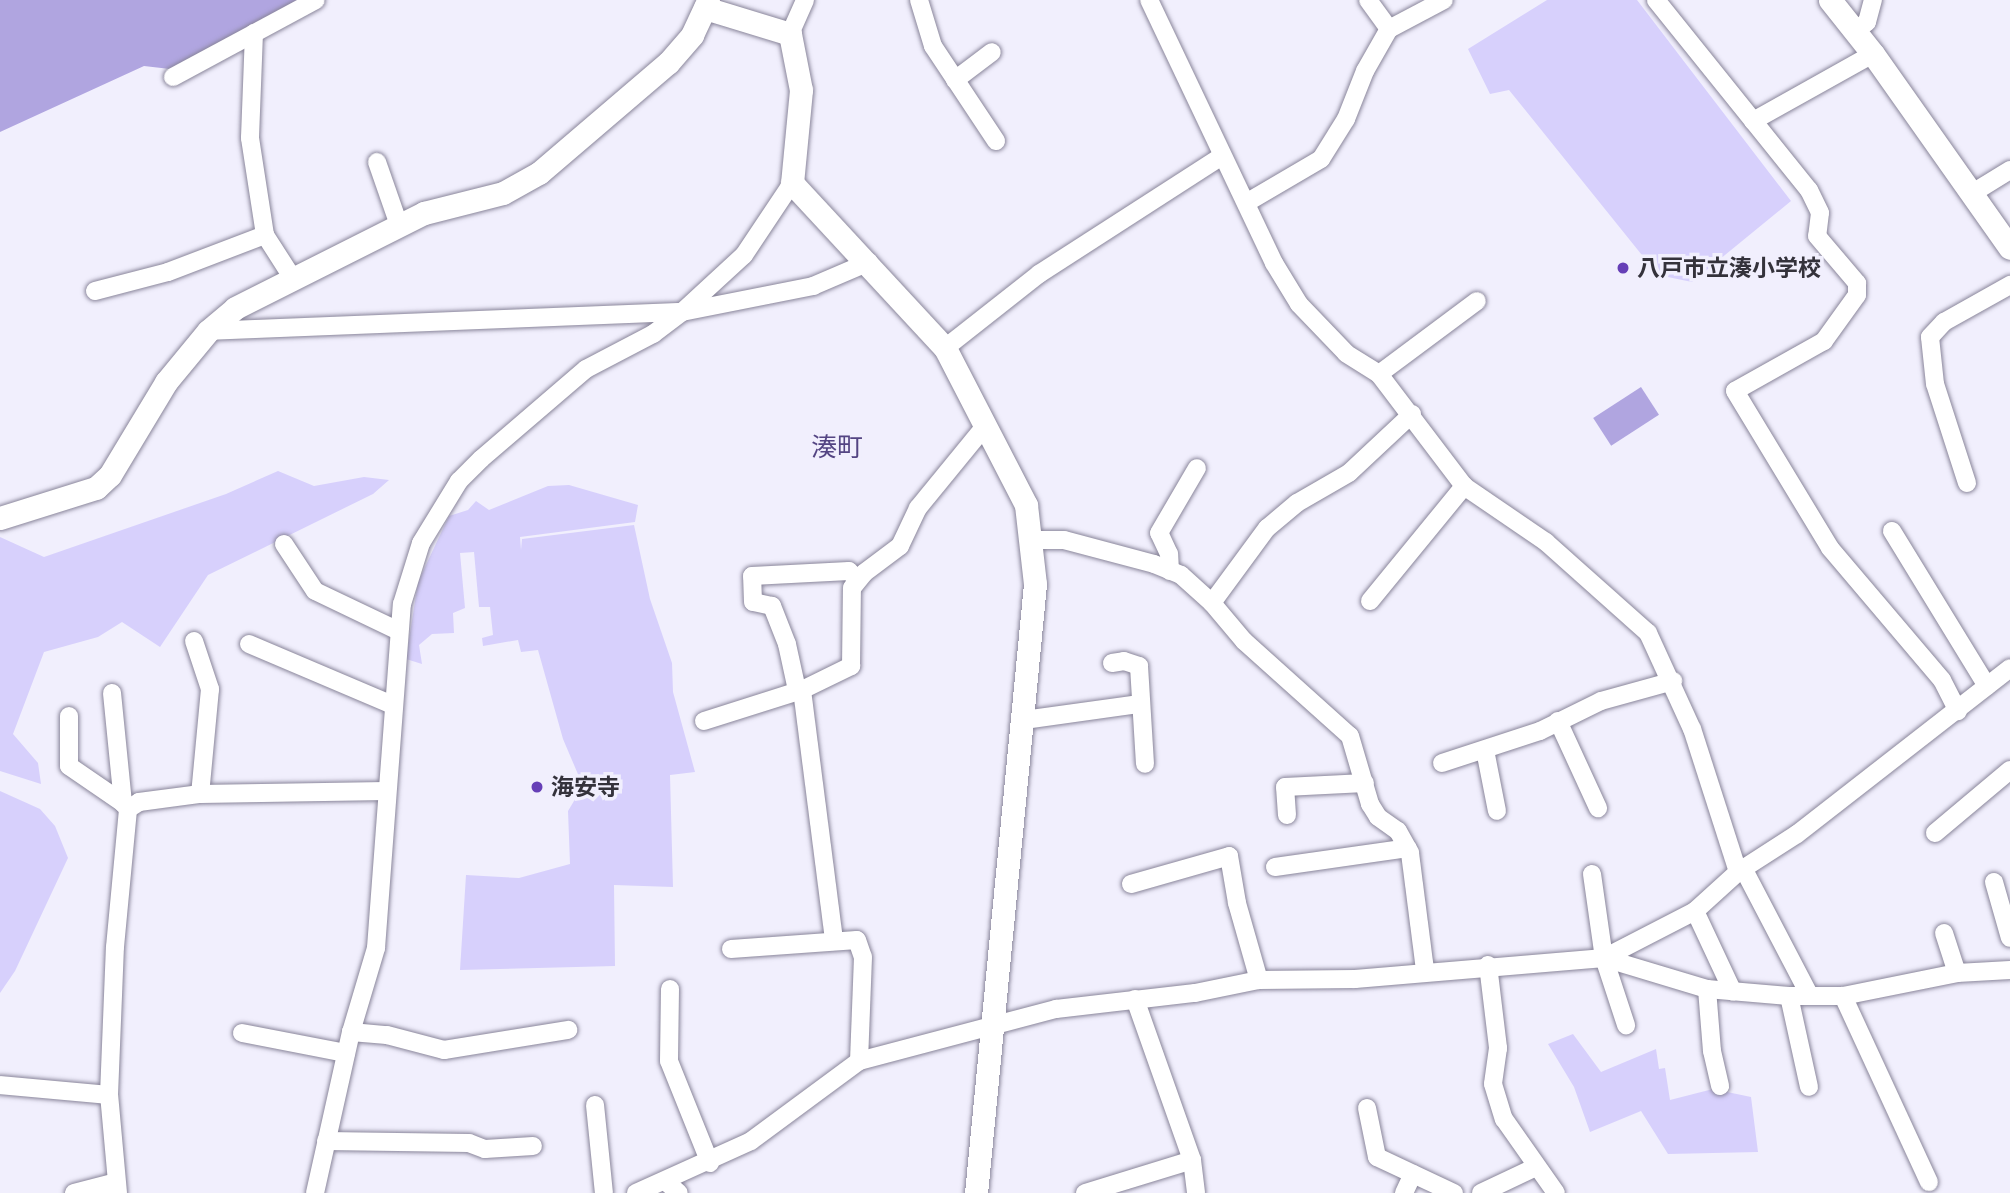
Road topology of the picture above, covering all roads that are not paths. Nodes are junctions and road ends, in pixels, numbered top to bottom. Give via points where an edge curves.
1 (316, 0) edge
2 (805, 0) edge
3 (919, 0) edge
4 (1368, 0) edge
5 (1444, 0) edge
6 (1656, 0) edge
7 (1830, 0) edge
8 (1873, 0) edge
9 (706, 4) edge
10 (1156, 4) edge
11 (1389, 29) junction
12 (1855, 31) junction
13 (254, 33) junction
14 (790, 34) junction
15 (992, 52) dead end
16 (1873, 54) junction
17 (173, 77) dead end
18 (955, 80) junction
19 (1753, 121) junction
20 (996, 141) dead end
21 (1222, 156) junction
22 (377, 162) dead end
23 (2010, 170) edge
24 (792, 183) junction
25 (1970, 194) junction
26 (1246, 203) junction
27 (399, 225) junction
28 (265, 235) junction
29 (2010, 248) edge
30 (869, 262) junction
31 (292, 277) junction
32 (2010, 285) edge
33 (95, 291) dead end
34 (1477, 301) dead end
35 (682, 313) junction
36 (208, 331) junction
37 (945, 348) junction
38 (1379, 374) junction
39 (1412, 414) junction
40 (985, 426) junction
41 (1197, 468) dead end
42 (1966, 483) dead end
43 (1464, 486) junction
44 (0, 518) edge
45 (1892, 531) dead end
46 (1033, 540) junction
47 (284, 544) dead end
48 (1170, 571) junction
49 (857, 579) junction
50 (1370, 601) dead end
51 (1212, 603) junction
52 (400, 631) junction
53 (194, 641) dead end
54 (249, 643) dead end
55 (1112, 663) dead end
56 (2010, 668) edge
57 (1673, 681) junction
58 (1987, 687) junction
59 (799, 690) junction
60 (112, 692) dead end
61 (1140, 704) junction
62 (393, 705) junction
63 (1958, 710) junction
64 (69, 716) dead end
65 (1024, 720) junction
66 (1558, 721) junction
67 (704, 722) dead end
68 (1485, 750) junction
69 (1442, 763) dead end
70 (1145, 764) dead end
71 (2010, 770) edge
72 (1365, 783) junction
73 (386, 792) junction
74 (200, 794) junction
75 (126, 806) junction
76 (1598, 808) dead end
77 (1497, 811) dead end
78 (1287, 815) dead end
79 (1935, 833) dead end
80 (1408, 848) junction
81 (1275, 867) dead end
82 (1741, 870) junction
83 (1592, 874) dead end
84 (1994, 882) dead end
85 (1131, 884) dead end
86 (1695, 911) junction
87 (1944, 933) dead end
88 (2010, 938) edge
89 (834, 941) junction
90 (731, 949) dead end
91 (1604, 958) junction
92 (1488, 965) junction
93 (1425, 970) junction
94 (2010, 970) edge
95 (1957, 973) junction
96 (1259, 980) junction
97 (670, 989) dead end
98 (1707, 989) junction
99 (1732, 992) junction
100 (1790, 996) junction
101 (1810, 996) junction
102 (1843, 996) junction
103 (1135, 999) junction
104 (990, 1025) junction
105 (1626, 1026) dead end
106 (568, 1030) dead end
107 (242, 1032) dead end
108 (351, 1032) junction
109 (346, 1054) junction
110 (859, 1061) junction
111 (0, 1085) edge
112 (1720, 1086) dead end
113 (1809, 1087) dead end
114 (109, 1095) junction
115 (595, 1105) dead end
116 (1367, 1108) dead end
117 (326, 1141) junction
118 (533, 1146) dead end
119 (1192, 1160) junction
120 (710, 1163) junction
121 (1536, 1167) junction
122 (1413, 1174) junction
123 (1929, 1182) dead end
124 (672, 1187) edge
125 (117, 1188) edge
126 (74, 1193) edge
127 (315, 1193) edge
128 (604, 1193) edge
129 (636, 1193) edge
130 (976, 1193) edge
131 (1085, 1193) edge
132 (1196, 1193) edge
133 (1404, 1193) edge
134 (1454, 1193) edge
135 (1481, 1193) edge
136 (1556, 1193) edge

1 - 13 street
2 - 14 street
3 - 18 street via 933,46
4 - 11 street
5 - 11 street
6 - 19 street
7 - 12 street
8 - 12 street via 1867,22
9 - 14 street
9 - 27 street via 692,35 668,63 539,173 503,192
10 - 21 street
11 - 26 street via 1365,71 1346,119 1321,159
12 - 16 street
13 - 17 street
13 - 28 street via 250,138
14 - 24 street via 801,90
15 - 18 street
16 - 19 street
16 - 25 street
18 - 20 street
19 - 63 street via 1810,190 1820,212 1817,236 1857,282 1857,295 1824,341 1735,391 1830,548 1942,680
21 - 26 street
21 - 37 street via 1039,274
22 - 27 street
23 - 25 street
24 - 30 street
24 - 35 street via 744,255
25 - 29 street
26 - 38 street via 1299,304 1346,353
27 - 31 street
28 - 31 street
28 - 33 street via 168,272
30 - 35 street via 813,286
30 - 37 street
31 - 36 street via 234,309
32 - 42 street via 1944,322 1930,337 1936,384
34 - 38 street
35 - 36 street
35 - 52 street via 653,334 586,369 459,481 421,543 405,591
36 - 44 street via 166,382 103,481 70,499
37 - 40 street
38 - 39 street
39 - 43 street
39 - 51 street via 1349,473 1297,503 1267,528
40 - 46 street via 1026,505
40 - 49 street via 918,508 900,546
41 - 48 street via 1159,533 1169,554
43 - 50 street
43 - 57 street via 1546,542 1648,633
45 - 58 street
46 - 48 street via 1064,540
46 - 65 street via 1035,584
47 - 52 street via 314,590
48 - 51 street
49 - 59 street via 852,588 851,666
49 - 59 street via 849,572 752,576 753,602 772,606
51 - 72 street via 1244,641 1350,736
52 - 62 street
53 - 74 street via 211,689
54 - 62 street
55 - 61 street via 1139,666
56 - 58 street
57 - 66 street via 1601,701
57 - 82 street
58 - 63 street
59 - 67 street
59 - 89 street
60 - 75 street
61 - 65 street
61 - 70 street
62 - 73 street
63 - 82 street via 1797,834
64 - 75 street via 69,766
65 - 104 street
66 - 68 street
66 - 76 street
68 - 69 street
68 - 77 street
71 - 79 street
72 - 78 street via 1285,787
72 - 80 street via 1378,817 1398,831
73 - 74 street
73 - 108 street via 376,948
74 - 75 street
75 - 114 street
80 - 81 street
80 - 93 street
82 - 86 street
82 - 101 street
83 - 91 street
84 - 88 street
85 - 96 street via 1229,856
86 - 91 street
86 - 99 street
87 - 95 street
89 - 90 street
89 - 110 street via 857,940 863,957
91 - 92 street
91 - 98 street
91 - 105 street
92 - 93 street
92 - 121 street via 1499,1048 1493,1084 1504,1119
93 - 96 street via 1355,979
94 - 95 street
95 - 102 street
96 - 103 street
97 - 120 street via 669,1061
98 - 99 street
98 - 112 street
99 - 100 street
100 - 101 street
100 - 113 street
101 - 102 street
102 - 123 street
103 - 104 street via 1056,1009
103 - 119 street
104 - 110 street
104 - 130 street
106 - 108 street via 444,1050 387,1035
107 - 109 street
108 - 109 street
109 - 117 street
110 - 120 street via 751,1141
111 - 114 street
114 - 125 street
115 - 128 street
116 - 122 street via 1377,1157
117 - 118 street via 469,1143 485,1149
117 - 127 street
119 - 131 street
119 - 132 street
120 - 124 street
121 - 135 street
121 - 136 street
122 - 133 street
122 - 134 street
124 - 129 street
125 - 126 street

